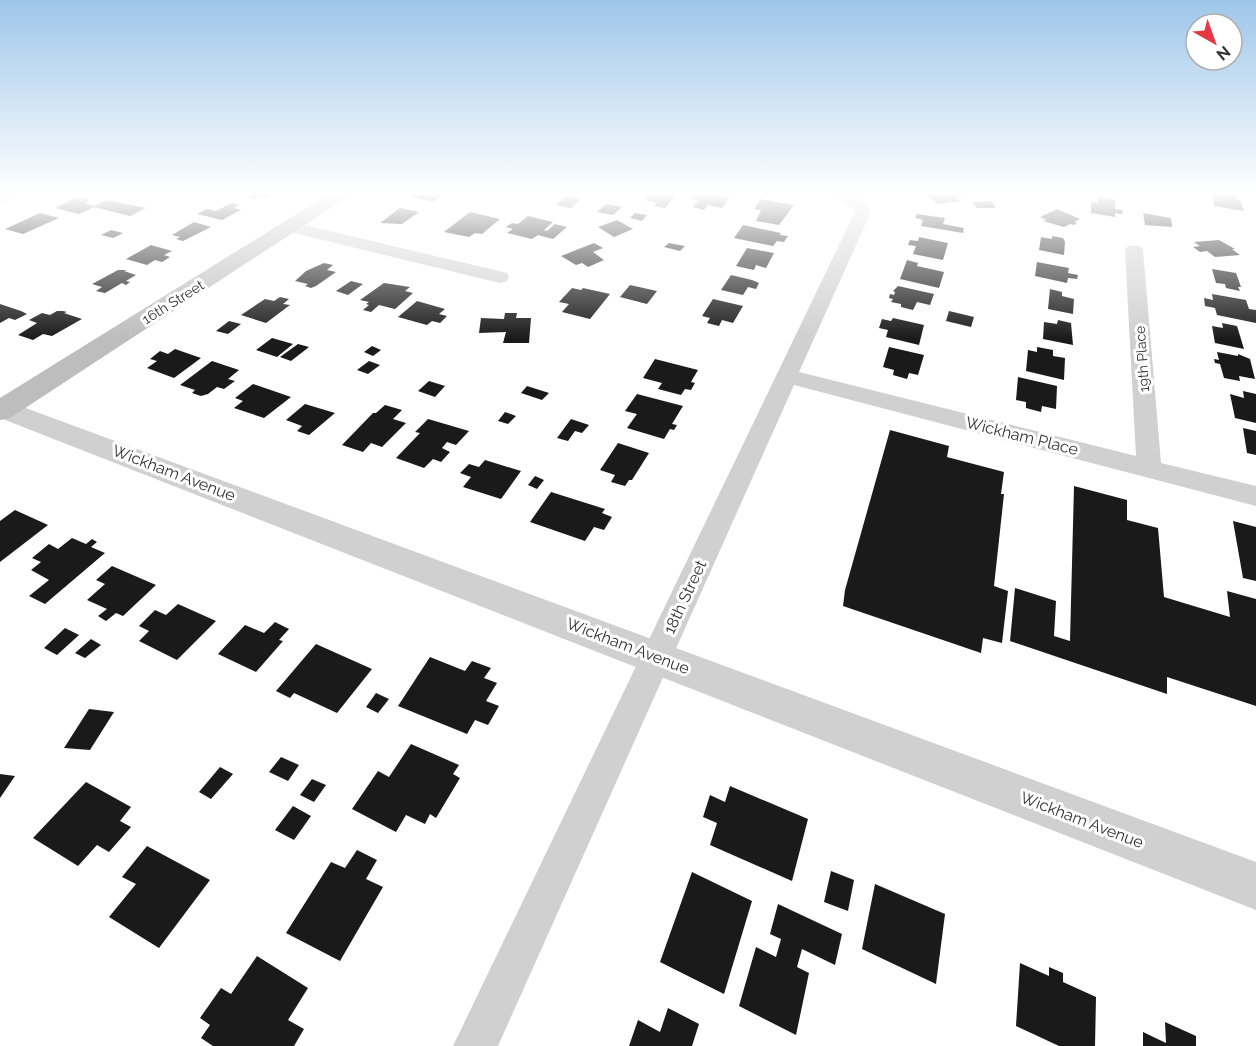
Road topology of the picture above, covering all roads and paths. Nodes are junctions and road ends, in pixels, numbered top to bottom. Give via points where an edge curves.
1 (270, 241) edge
2 (349, 241) edge
3 (850, 241) edge
4 (1134, 250) dead end
5 (500, 277) dead end
6 (787, 376) junction
7 (1, 409) edge
8 (1149, 468) junction
9 (1256, 496) edge
10 (657, 657) junction
11 (1256, 886) edge
12 (475, 1046) edge

1 - 7 main road, 16th Street
2 - 5 street
3 - 6 street, 18th Street
4 - 8 street, 19th Place
6 - 8 street, Wickham Place
6 - 10 street, 18th Street
7 - 10 street, Wickham Avenue
8 - 9 street, Wickham Place
10 - 11 street, Wickham Avenue
10 - 12 street, 18th Street

